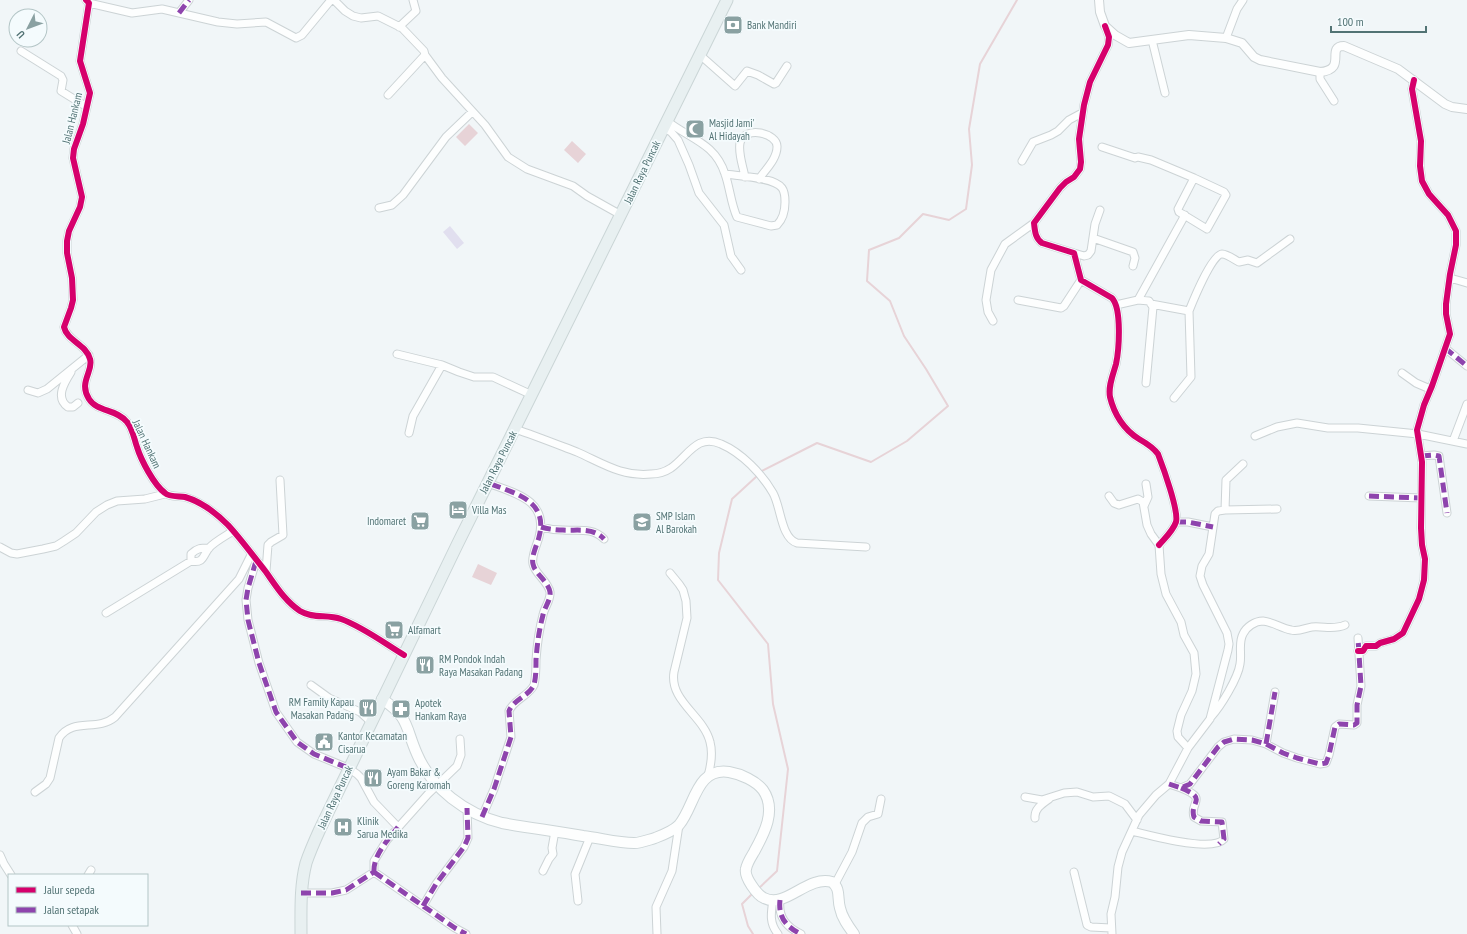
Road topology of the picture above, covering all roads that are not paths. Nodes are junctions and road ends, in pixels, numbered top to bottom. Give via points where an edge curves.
1 (189, 0) edge
2 (332, 0) edge
3 (413, 0) edge
4 (727, 0) edge
5 (1099, 0) edge
6 (1243, 0) edge
7 (88, 2) edge
8 (179, 13) junction
9 (1105, 26) junction
10 (399, 28) junction
11 (1226, 38) junction
12 (1152, 40) junction
13 (20, 51) dead end
14 (425, 55) junction
15 (700, 55) junction
16 (787, 66) dead end
17 (1320, 72) junction
18 (1414, 80) junction
19 (1165, 93) dead end
20 (388, 95) dead end
21 (1334, 101) dead end
22 (87, 107) junction
23 (1467, 109) edge
24 (472, 112) junction
25 (1082, 113) junction
26 (666, 124) junction
27 (1102, 148) dead end
28 (1022, 161) dead end
29 (725, 174) junction
30 (745, 177) junction
31 (1194, 178) junction
32 (759, 179) junction
33 (379, 208) dead end
34 (1100, 210) dead end
35 (620, 215) junction
36 (1185, 215) junction
37 (1034, 223) junction
38 (1093, 238) junction
39 (1290, 239) dead end
40 (1074, 253) junction
41 (1133, 266) dead end
42 (741, 270) dead end
43 (1450, 278) junction
44 (1081, 280) junction
45 (1467, 283) edge
46 (1018, 300) dead end
47 (1138, 300) junction
48 (1152, 304) junction
49 (1116, 305) junction
50 (1189, 310) junction
51 (993, 321) dead end
52 (1445, 348) junction
53 (397, 354) dead end
54 (89, 355) junction
55 (442, 365) junction
56 (1467, 366) edge
57 (74, 367) junction
58 (1402, 373) dead end
59 (1146, 383) dead end
60 (28, 390) dead end
61 (1430, 390) junction
62 (532, 395) junction
63 (1174, 398) dead end
64 (78, 403) dead end
65 (1467, 404) edge
66 (514, 429) junction
67 (409, 433) dead end
68 (1418, 434) junction
69 (1255, 436) dead end
70 (1453, 441) junction
71 (1467, 444) edge
72 (1420, 456) junction
73 (1243, 464) dead end
74 (280, 480) dead end
75 (488, 483) junction
76 (1146, 484) dead end
77 (165, 494) junction
78 (1109, 496) dead end
79 (1369, 496) dead end
80 (1421, 498) junction
81 (1144, 506) junction
82 (1277, 509) dead end
83 (1225, 510) junction
84 (1446, 513) dead end
85 (1176, 522) junction
86 (1213, 527) junction
87 (541, 528) junction
88 (233, 531) junction
89 (604, 539) dead end
90 (1159, 545) junction
91 (0, 547) edge
92 (866, 547) dead end
93 (209, 548) junction
94 (254, 558) junction
95 (191, 561) junction
96 (266, 571) junction
97 (670, 573) dead end
98 (106, 613) dead end
99 (1345, 625) dead end
100 (1358, 638) dead end
101 (1358, 651) junction
102 (404, 655) junction
103 (311, 685) dead end
104 (1275, 692) dead end
105 (382, 699) junction
106 (1210, 719) junction
107 (371, 722) junction
108 (460, 739) dead end
109 (1266, 744) junction
110 (1188, 748) junction
111 (348, 768) junction
112 (708, 776) junction
113 (1169, 784) junction
114 (437, 786) junction
115 (1181, 788) junction
116 (35, 792) dead end
117 (1025, 797) dead end
118 (1050, 798) junction
119 (881, 799) dead end
120 (467, 808) junction
121 (482, 817) junction
122 (1034, 818) dead end
123 (1136, 820) junction
124 (679, 825) junction
125 (398, 827) junction
126 (555, 831) junction
127 (1132, 831) junction
128 (590, 837) junction
129 (0, 855) edge
130 (374, 872) junction
131 (543, 872) dead end
132 (1074, 872) dead end
133 (10, 874) edge
134 (835, 884) junction
135 (301, 893) junction
136 (776, 900) junction
137 (578, 901) dead end
138 (423, 906) junction
139 (1112, 931) edge
140 (301, 934) edge
141 (466, 934) edge
142 (657, 934) edge
143 (778, 934) edge
144 (801, 934) edge
145 (854, 934) edge

1 - 8 street
2 - 8 street via 302,35 296,38 268,23 222,23
2 - 10 street via 353,16 378,16
3 - 10 street via 416,12
4 - 15 highway, Jalan Raya Puncak
5 - 9 street
6 - 11 street
7 - 8 street via 132,13 162,9
7 - 22 street, Jalan Hankam via 80,61 90,89
9 - 12 street via 1129,42
9 - 25 street via 1109,37 1108,46 1088,86
10 - 14 street via 415,41
11 - 12 street via 1189,35
11 - 17 street via 1242,44 1260,60
12 - 19 street
13 - 22 street via 61,76 61,91
14 - 20 street
14 - 24 street
15 - 16 street via 736,86 747,71 776,83
15 - 26 highway, Jalan Raya Puncak
17 - 18 street via 1334,66 1337,48 1344,46 1398,70
17 - 21 street via 1320,79
18 - 23 street via 1445,104
18 - 43 street via 1412,89 1421,141 1422,181 1456,230
22 - 54 street, Jalan Hankam via 74,154 82,197 67,241 73,300 64,327 66,333
24 - 33 street via 447,135 403,196 392,205
24 - 35 street via 513,162 573,186
25 - 28 street via 1069,120 1058,131 1033,142
25 - 37 street via 1080,169 1060,188
26 - 29 street via 706,146 720,162
26 - 35 highway, Jalan Raya Puncak
26 - 42 street via 678,140 699,193 724,225 731,256
27 - 31 street via 1151,160
29 - 30 street
29 - 32 street via 737,217 775,226 784,213 784,192 776,183
30 - 32 street
30 - 32 street via 740,142 745,136 757,132 774,139 778,148 773,160
31 - 36 street via 1178,209
31 - 36 street via 1225,193 1226,197 1207,229
34 - 38 street
35 - 62 highway, Jalan Raya Puncak
36 - 47 street
37 - 40 street via 1039,241
37 - 51 street via 1005,244 991,270 986,300
38 - 40 street via 1090,253 1084,256
38 - 41 street via 1133,252
39 - 50 street via 1257,263 1248,260 1239,262 1224,254 1214,259
40 - 44 street
43 - 45 street
43 - 52 street via 1446,309 1450,334
44 - 46 street via 1061,308
44 - 49 street via 1112,298
47 - 48 street via 1146,300
47 - 49 street
48 - 50 street
48 - 59 street via 1154,310
49 - 85 street via 1118,348 1110,398 1128,432 1158,454 1175,510
50 - 63 street via 1191,378
52 - 56 street
52 - 61 street
53 - 55 street
54 - 57 street
54 - 77 street, Jalan Hankam via 90,364 85,382 88,399 95,406 115,413 127,422 144,464
55 - 62 street via 474,377 493,377
55 - 67 street via 413,416
57 - 60 street via 47,389 38,392
57 - 64 street via 63,384 61,399 68,407
58 - 61 street
61 - 68 street via 1420,415
62 - 66 highway, Jalan Raya Puncak
65 - 70 street
66 - 75 highway, Jalan Raya Puncak
66 - 92 street via 611,468 633,474 666,471 694,446 704,441 716,442 734,451 760,476 776,498 785,530 793,542
68 - 69 street via 1328,428 1297,423 1277,427
68 - 70 street
68 - 72 street
70 - 71 street
72 - 80 street
72 - 84 street via 1439,456
73 - 83 street via 1226,480
74 - 96 street via 283,535 268,545
75 - 87 street via 532,503
75 - 102 highway, Jalan Raya Puncak
76 - 81 street via 1148,497
77 - 88 street via 200,503
77 - 91 street via 145,499 117,501 107,505 96,512 76,533 56,546 17,554
78 - 81 street via 1116,505 1138,499
79 - 80 street
80 - 101 street via 1425,567 1419,599 1403,633 1374,647 1366,646 1363,651
81 - 90 street via 1147,524
82 - 83 street
83 - 86 street via 1215,514
85 - 86 street
85 - 90 street
86 - 106 street via 1209,554 1200,576 1227,633 1229,644
87 - 89 street via 590,531
87 - 121 street via 533,563 550,594 542,616 534,685 509,711 511,737
88 - 93 street
88 - 94 street
90 - 110 street via 1159,564 1166,594 1181,622 1196,662 1193,688 1177,728 1178,737
93 - 95 street via 204,558
93 - 95 street via 200,548 193,552
94 - 96 street
94 - 111 street via 246,600 247,616 253,643 276,712 298,742 314,754
94 - 116 street via 240,579 115,717 103,724 72,727 62,734 50,778
95 - 98 street
96 - 102 street via 285,598 302,612 317,617 340,619
97 - 112 street via 682,590 686,601 687,618 674,672 675,687 710,740 712,756
99 - 106 street via 1293,631 1263,621 1254,623 1242,635 1240,665 1235,680
100 - 101 street
101 - 109 street via 1361,686 1357,723 1339,724 1335,727 1326,763 1320,764 1297,758
102 - 105 highway, Jalan Raya Puncak
103 - 107 street via 329,698 360,712
104 - 109 street
105 - 107 highway, Jalan Raya Puncak
105 - 114 main road via 404,718 421,763
106 - 110 street
107 - 111 highway, Jalan Raya Puncak
108 - 114 street via 459,764
109 - 115 street via 1243,739 1224,742 1192,782
110 - 113 street
111 - 125 street via 361,778 374,802
111 - 135 highway, Jalan Raya Puncak via 312,848
112 - 124 main road
112 - 136 main road via 724,772 737,774 758,784 768,798 766,830 746,868 746,876 760,896
113 - 115 street
113 - 123 street via 1146,806
114 - 120 main road
114 - 125 street
115 - 127 street via 1196,798 1192,814 1194,818 1222,822 1223,841 1214,845 1182,842
117 - 118 street via 1039,800
118 - 122 street via 1037,809
118 - 123 street via 1071,792 1093,797 1109,796 1125,804
119 - 134 street via 878,814 868,817 861,824 852,852
120 - 121 main road
120 - 138 street via 468,838 464,847
121 - 126 main road via 502,823
123 - 127 street
124 - 128 main road via 660,836 636,843
124 - 142 street via 672,871 656,906
125 - 130 street via 374,861
126 - 128 main road
126 - 131 street via 553,854
127 - 139 street via 1118,867 1111,914
128 - 137 street via 575,874
129 - 133 street
130 - 135 street via 346,890
130 - 138 street
132 - 139 street via 1087,925
134 - 136 main road via 829,881 815,883
134 - 145 main road via 842,915
135 - 140 highway, Jalan Raya Puncak
136 - 143 street via 771,918 772,926
136 - 144 street via 788,927
138 - 141 street

